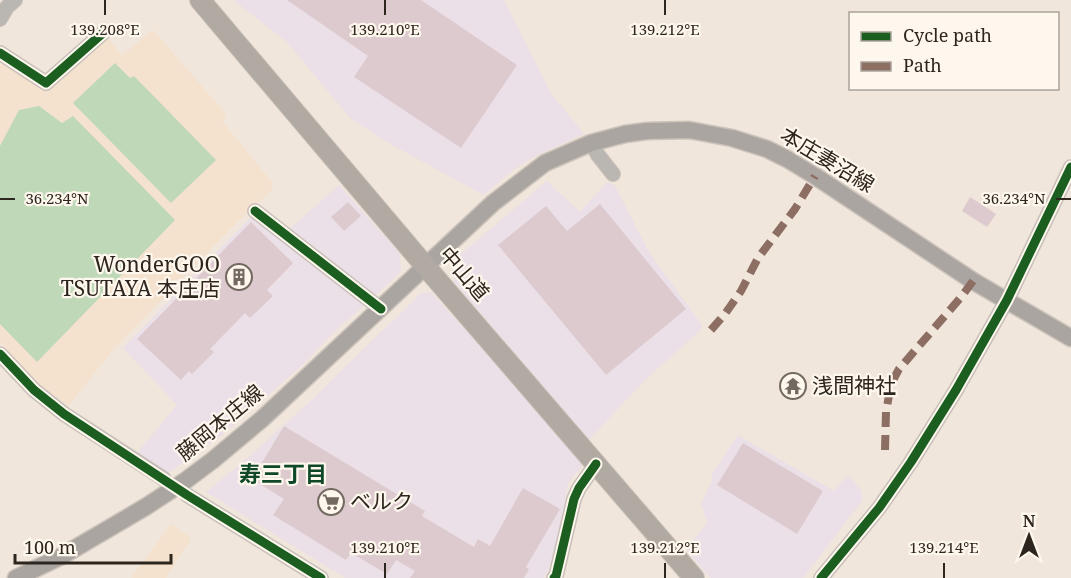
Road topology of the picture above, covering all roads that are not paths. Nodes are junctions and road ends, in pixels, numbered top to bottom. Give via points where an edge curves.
1 (15, 0) edge
2 (200, 0) edge
3 (0, 19) edge
4 (104, 32) dead end
5 (0, 52) edge
6 (591, 143) junction
7 (1071, 167) edge
8 (613, 174) dead end
9 (255, 211) dead end
10 (426, 267) junction
11 (1007, 300) junction
12 (381, 309) junction
13 (1071, 338) edge
14 (0, 354) edge
15 (597, 464) junction
16 (164, 479) dead end
17 (187, 495) dead end
18 (556, 577) edge
19 (16, 578) edge
20 (321, 578) edge
21 (694, 578) edge
22 (821, 578) edge

1 - 3 street
2 - 10 highway, 中山道
4 - 5 street via 46,83
6 - 8 street
6 - 10 main road, 本庄妻沼線 via 545,163 493,203
6 - 11 main road, 本庄妻沼線 via 647,131 690,130 767,149
7 - 11 street
9 - 12 street
10 - 12 main road, 藤岡本庄線
10 - 15 highway, 中山道
11 - 13 main road, 本庄妻沼線
11 - 22 street via 911,462
12 - 19 main road, 藤岡本庄線 via 262,419 185,481 62,556
14 - 16 street via 34,390 64,414
15 - 18 street via 574,499
15 - 21 highway, 中山道
17 - 20 street

